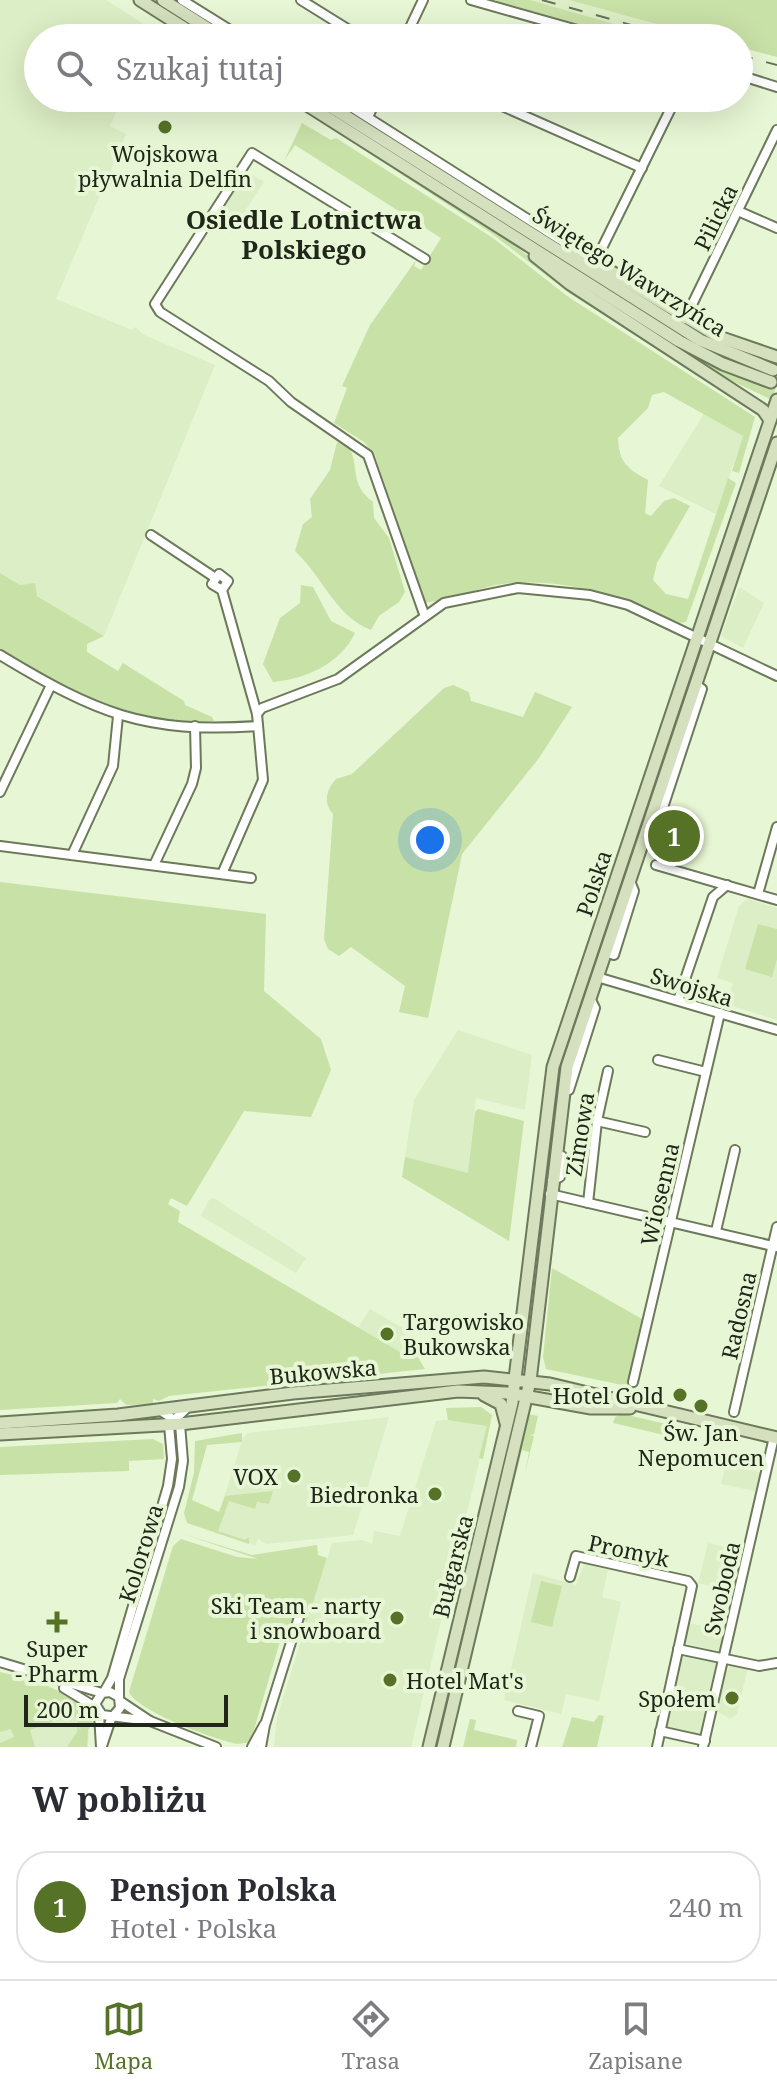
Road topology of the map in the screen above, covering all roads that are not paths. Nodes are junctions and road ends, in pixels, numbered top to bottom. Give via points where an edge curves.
1 (140, 0) edge
2 (163, 0) edge
3 (182, 0) edge
4 (301, 0) edge
5 (423, 0) edge
6 (471, 0) edge
7 (178, 24) edge
8 (201, 24) edge
9 (221, 24) edge
10 (340, 24) edge
11 (412, 24) edge
12 (556, 24) edge
13 (753, 79) edge
14 (777, 87) edge
15 (318, 112) edge
16 (339, 112) edge
17 (360, 112) edge
18 (370, 112) edge
19 (516, 112) edge
20 (669, 112) edge
21 (368, 117) junction
22 (777, 130) edge
23 (642, 168) junction
24 (738, 211) junction
25 (511, 221) junction
26 (777, 228) edge
27 (512, 235) junction
28 (602, 248) dead end
29 (425, 259) dead end
30 (602, 267) junction
31 (685, 319) junction
32 (777, 357) edge
33 (708, 372) junction
34 (776, 404) edge
35 (770, 420) junction
36 (777, 443) edge
37 (151, 535) dead end
38 (424, 614) junction
39 (697, 637) junction
40 (709, 643) junction
41 (0, 655) edge
42 (777, 676) edge
43 (51, 685) junction
44 (257, 714) junction
45 (118, 716) junction
46 (195, 726) junction
47 (258, 726) junction
48 (4, 771) edge
49 (0, 792) edge
50 (777, 827) edge
51 (0, 846) edge
52 (72, 855) junction
53 (154, 865) junction
54 (656, 865) dead end
55 (222, 874) junction
56 (251, 878) dead end
57 (727, 885) junction
58 (758, 894) junction
59 (777, 900) edge
60 (597, 977) junction
61 (678, 1000) junction
62 (720, 1013) junction
63 (777, 1030) edge
64 (658, 1060) dead end
65 (608, 1071) dead end
66 (706, 1072) junction
67 (597, 1121) junction
68 (645, 1132) dead end
69 (735, 1150) dead end
70 (551, 1188) junction
71 (588, 1203) junction
72 (671, 1222) junction
73 (777, 1227) edge
74 (716, 1231) junction
75 (775, 1246) edge
76 (516, 1378) junction
77 (530, 1381) junction
78 (633, 1382) dead end
79 (472, 1391) junction
80 (514, 1394) junction
81 (527, 1396) junction
82 (190, 1404) junction
83 (647, 1408) junction
84 (157, 1409) junction
85 (734, 1412) dead end
86 (0, 1423) edge
87 (175, 1423) junction
88 (507, 1427) junction
89 (0, 1434) edge
90 (776, 1438) edge
91 (570, 1577) dead end
92 (299, 1617) dead end
93 (678, 1649) junction
94 (724, 1659) junction
95 (0, 1662) edge
96 (777, 1663) edge
97 (35, 1674) junction
98 (103, 1692) junction
99 (120, 1699) junction
100 (97, 1710) junction
101 (518, 1711) dead end
102 (113, 1716) junction
103 (150, 1721) junction
104 (265, 1725) junction
105 (660, 1731) junction
106 (704, 1744) edge
107 (216, 1747) edge
108 (252, 1747) edge
109 (261, 1747) edge
110 (429, 1747) edge
111 (443, 1747) edge
112 (531, 1747) edge
113 (657, 1747) edge

1 - 7 main road
2 - 8 main road
3 - 9 street
4 - 10 street
5 - 11 street
6 - 12 street
13 - 14 street
15 - 27 main road
16 - 25 main road
17 - 21 street
18 - 21 street
19 - 23 street
20 - 23 street
21 - 30 street
22 - 24 street, Pilicka
23 - 28 street
24 - 26 street
24 - 31 street, Pilicka
25 - 27 main road, Świętego Wawrzyńca via 700,340 772,376 700,353
25 - 30 main road
27 - 33 main road via 570,284
29 - 38 street via 252,153 155,304 359,446 372,463
30 - 31 main road
31 - 32 main road via 730,342
33 - 34 main road
33 - 35 main road
34 - 35 main road, Polska
35 - 39 main road, Polska
36 - 40 main road, Polska
37 - 44 street via 214,577 221,574 227,579 222,590
38 - 39 street via 456,599 531,588 609,599
38 - 44 street via 355,669
39 - 40 street
39 - 76 main road, Polska via 553,1067
40 - 42 street
40 - 60 main road, Polska via 699,687
41 - 43 street
43 - 45 street
43 - 48 street
44 - 47 street
45 - 46 street
45 - 52 street via 113,766
46 - 47 street
46 - 53 street via 192,784
47 - 55 street via 261,787
48 - 49 street
50 - 58 street
51 - 52 street
52 - 53 street
53 - 55 street
54 - 57 street
55 - 56 street
57 - 58 street
57 - 61 street via 713,897
58 - 59 street
60 - 61 street, Swojska
60 - 70 main road, Polska via 564,1078
61 - 62 street, Swojska
62 - 63 street, Swojska
62 - 66 street, Wiosenna
64 - 66 street
65 - 67 street, Zimowa
66 - 72 street, Wiosenna
67 - 68 street
67 - 71 street, Zimowa
69 - 74 street
70 - 71 street
70 - 77 main road, Polska
71 - 72 street
72 - 74 street
72 - 78 street, Wiosenna
73 - 75 street, Radosna
74 - 75 street
75 - 85 street, Radosna
76 - 77 main road, Bukowska
76 - 80 main road, Polska
76 - 82 main road, Bukowska via 463,1377
77 - 81 main road, Polska
77 - 83 main road, Bukowska
79 - 80 main road, Bukowska
79 - 87 main road, Bukowska
79 - 88 main road via 501,1404
80 - 81 main road, Bukowska
80 - 88 main road, Bułgarska
81 - 83 main road, Bukowska via 591,1408
81 - 111 main road, Bułgarska
82 - 84 main road, Bukowska
82 - 87 street
83 - 90 main road, Bukowska
84 - 86 main road, Bukowska
84 - 87 street
87 - 89 main road, Bukowska
87 - 98 street, Kolorowa via 170,1477 112,1678
87 - 99 street, Kolorowa via 183,1461 179,1487 120,1675
88 - 110 main road, Bułgarska
90 - 94 street, Swoboda
91 - 93 street, Promyk via 576,1556 688,1581 692,1586
92 - 104 street
93 - 94 street
93 - 105 street
94 - 96 street via 759,1666
94 - 106 street, Swoboda
95 - 97 street
97 - 98 street
97 - 100 street
98 - 99 street
98 - 100 street, Kolorowa
99 - 102 street, Kolorowa
99 - 103 street
100 - 102 street
100 - 102 street via 101,1747
101 - 112 street via 539,1716
102 - 103 street
103 - 107 street
104 - 108 street
104 - 109 street
105 - 106 street
105 - 113 street

